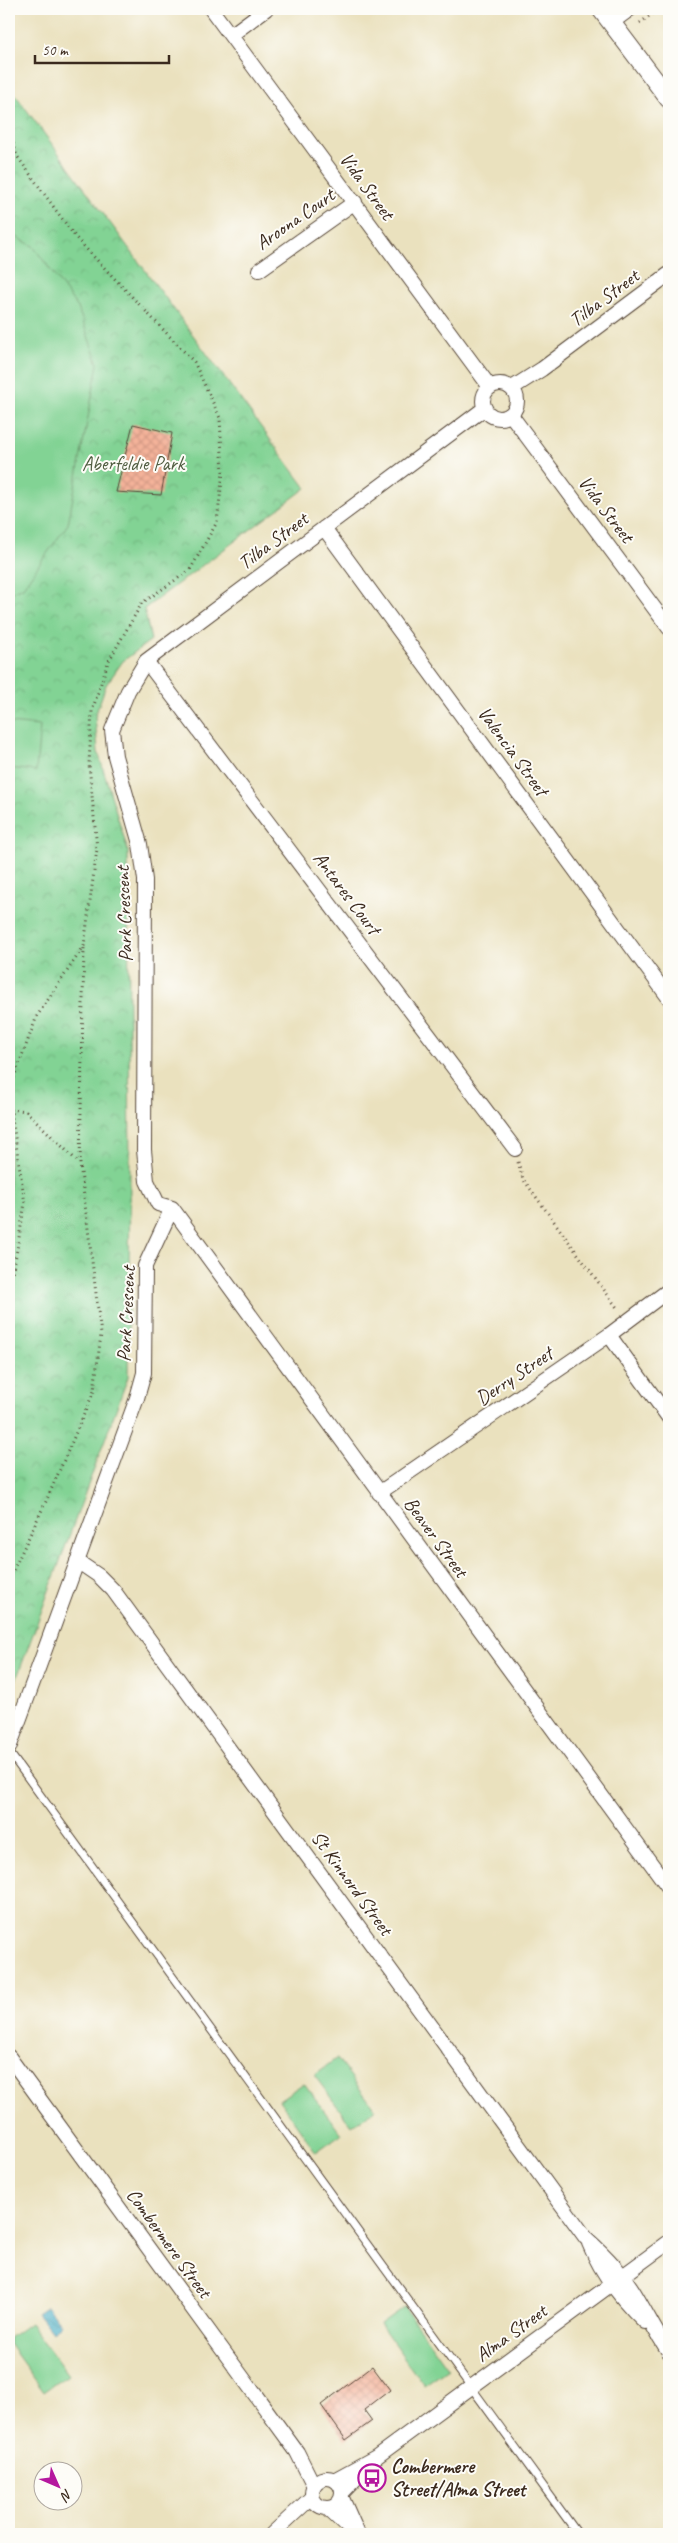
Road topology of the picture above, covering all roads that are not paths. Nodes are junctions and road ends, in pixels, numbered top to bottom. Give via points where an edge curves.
1 (211, 9) edge
2 (266, 9) edge
3 (630, 9) edge
4 (606, 16) edge
5 (231, 35) junction
6 (669, 99) edge
7 (355, 202) junction
8 (259, 270) dead end
9 (669, 274) edge
10 (490, 387) junction
11 (512, 388) junction
12 (485, 408) junction
13 (511, 414) junction
14 (324, 528) junction
15 (669, 628) edge
16 (146, 661) junction
17 (112, 730) joint
18 (669, 998) edge
19 (515, 1149) road end
20 (172, 1208) junction
21 (669, 1290) edge
22 (609, 1335) junction
23 (669, 1418) edge
24 (379, 1493) junction
25 (77, 1561) junction
26 (9, 1748) edge
27 (9, 1752) edge
28 (669, 1888) edge
29 (9, 2057) edge
30 (586, 2238) junction
31 (669, 2242) edge
32 (623, 2276) junction
33 (611, 2284) junction
34 (654, 2330) junction
35 (669, 2352) edge
36 (472, 2387) junction
37 (297, 2452) junction
38 (376, 2457) junction
39 (331, 2479) junction
40 (342, 2496) junction
41 (318, 2500) junction
42 (272, 2534) edge
43 (356, 2534) edge
44 (578, 2534) edge

1 - 5 street, Vida Street
2 - 5 street
3 - 4 street
4 - 6 street
5 - 7 street, Vida Street
7 - 8 street, Aroona Court
7 - 10 street, Vida Street
9 - 11 street, Tilba Street
10 - 11 street via 501,384
10 - 12 street via 484,396
11 - 13 street via 517,404
12 - 13 street via 488,414 500,418
12 - 14 street, Tilba Street
13 - 15 street, Vida Street
14 - 16 street, Tilba Street
14 - 18 street, Valencia Street
16 - 17 street, Tilba Street via 128,691
16 - 19 street, Antares Court
17 - 20 street, Park Crescent via 115,756 140,844 144,880 144,1150 147,1181 158,1204
20 - 24 street, Beaver Street
20 - 25 street, Park Crescent via 145,1266 144,1374
21 - 22 street, Derry Street
22 - 23 street
22 - 24 street, Derry Street
24 - 28 street, Beaver Street
25 - 26 street, Park Crescent
25 - 30 street, St Kinnord Street via 113,1590
27 - 36 lane
29 - 37 street, Combermere Street
30 - 32 street, St Kinnord Street via 609,2258
30 - 33 street, St Kinnord Street via 598,2266
31 - 32 street, Alma Street
32 - 33 street, Alma Street
32 - 34 street, St Kinnord Street
33 - 34 street, St Kinnord Street via 625,2303
33 - 36 street, Alma Street
34 - 35 street, St Kinnord Street
36 - 38 street, Alma Street
36 - 44 lane
37 - 39 street, Combermere Street
37 - 41 street, Combermere Street
38 - 39 street, Alma Street
38 - 40 street, Alma Street
39 - 40 street via 340,2485
39 - 41 street via 319,2480
40 - 41 street via 336,2506
40 - 43 street, Combermere Street
41 - 42 street
41 - 43 street, Combermere Street

